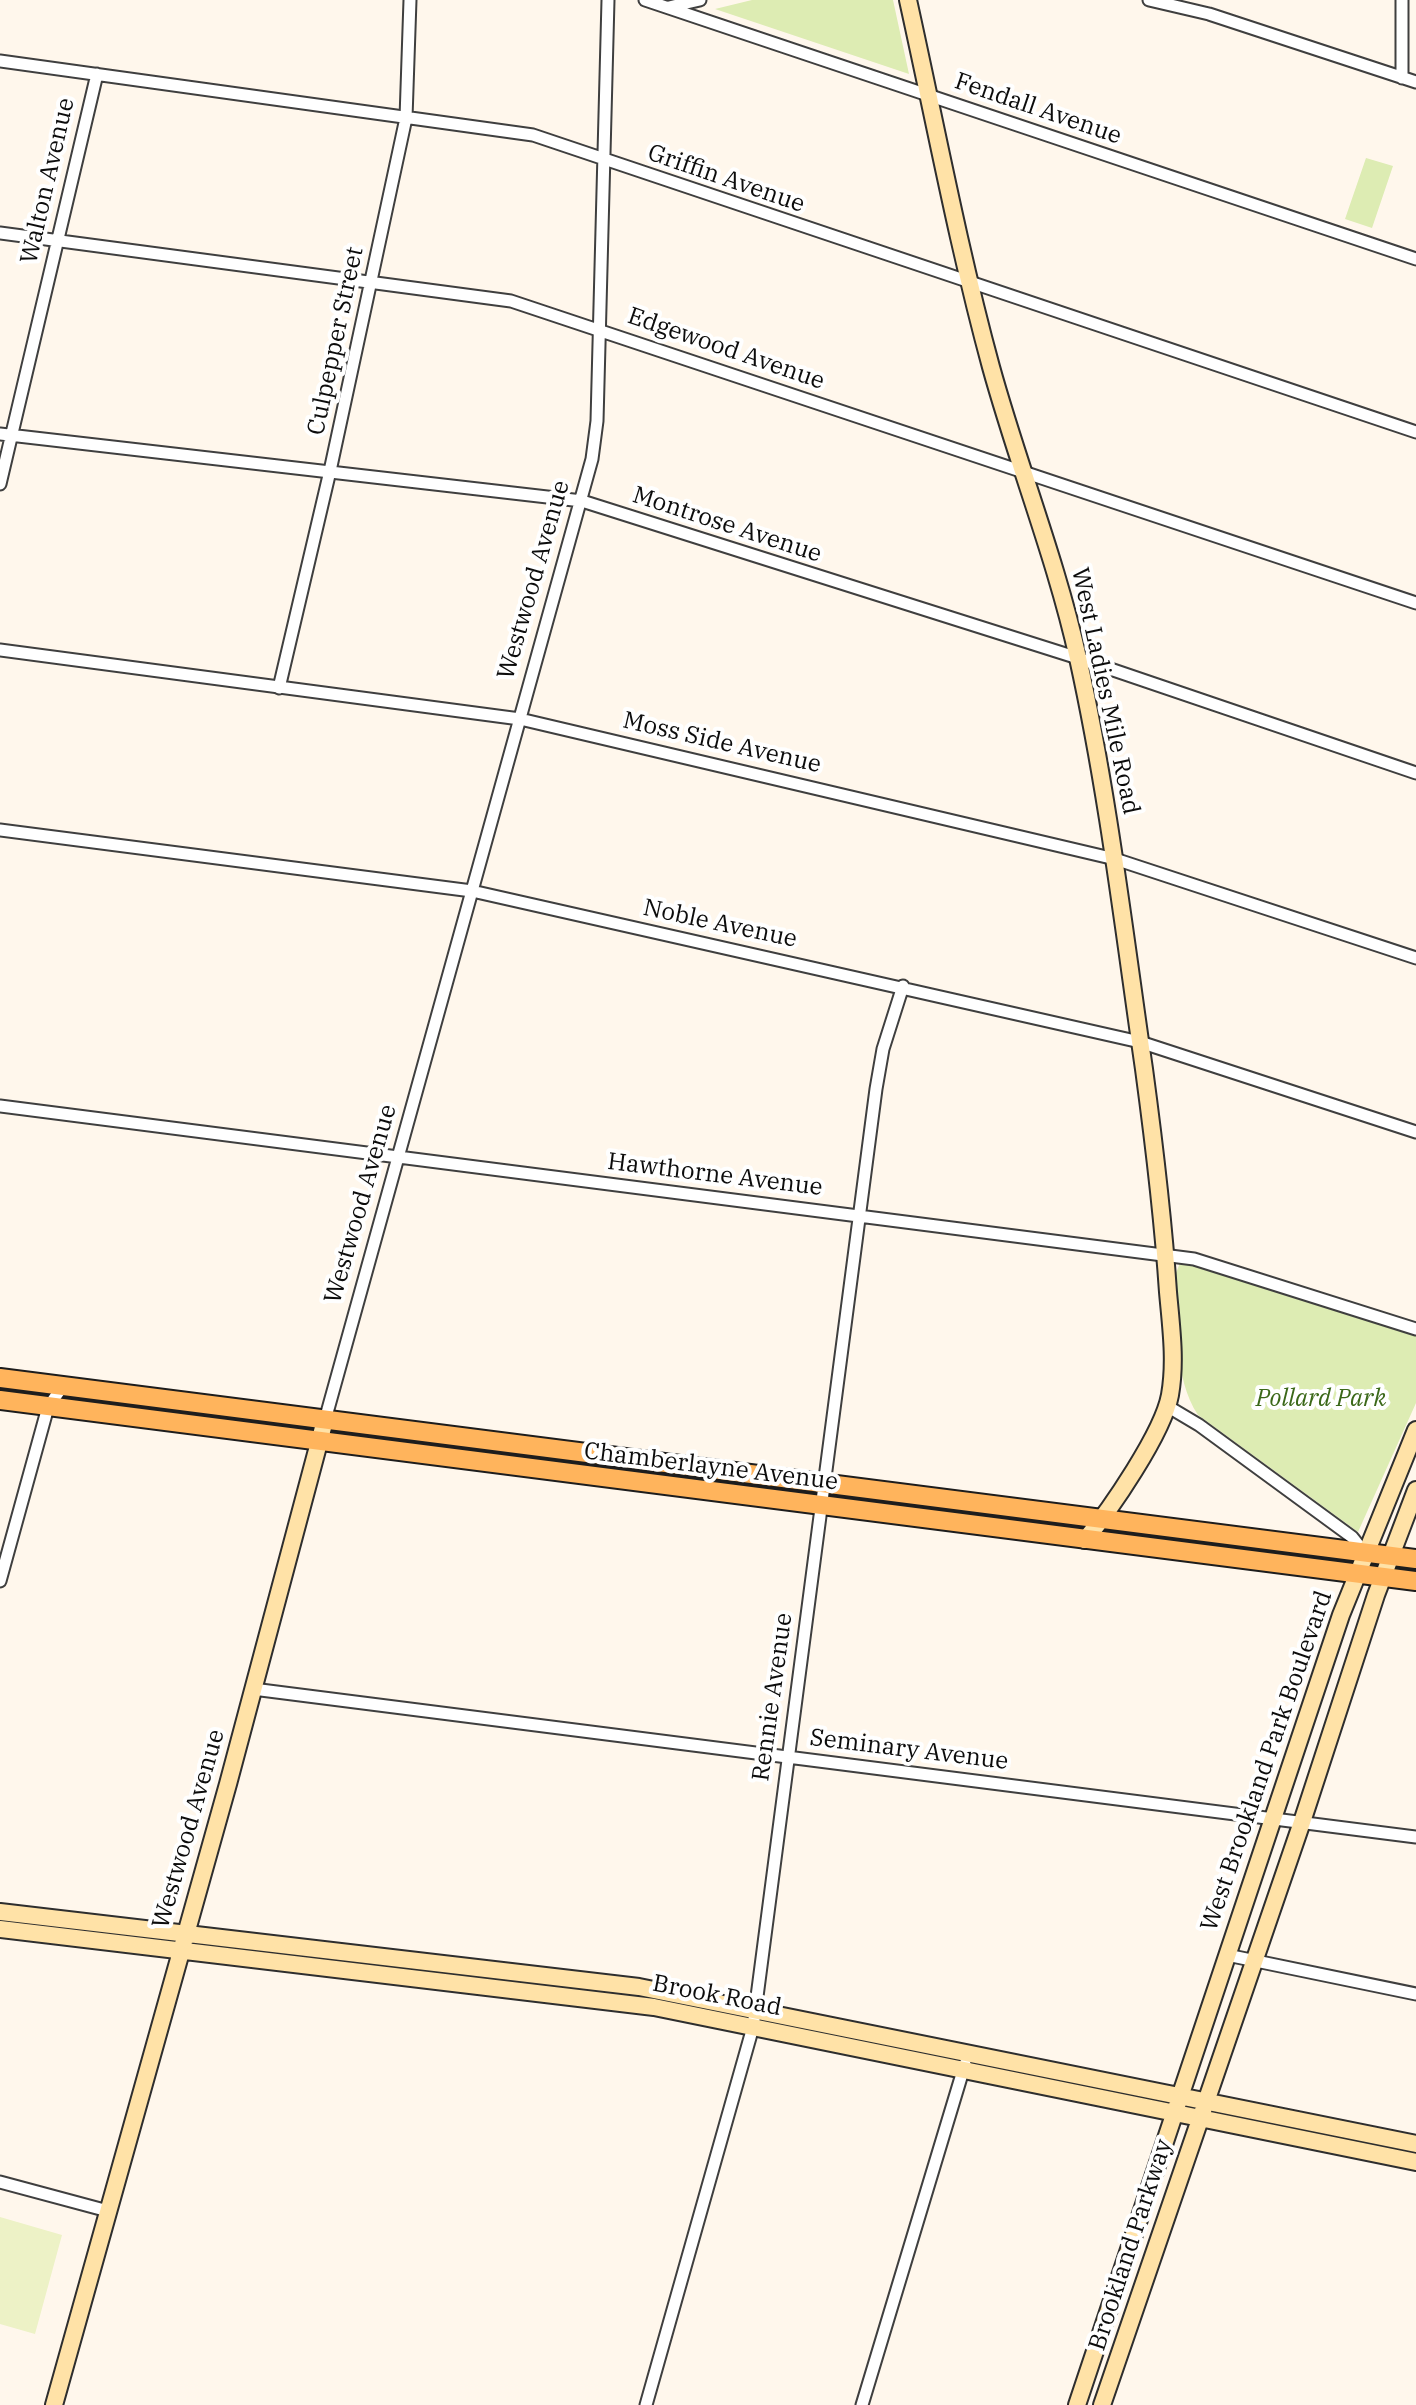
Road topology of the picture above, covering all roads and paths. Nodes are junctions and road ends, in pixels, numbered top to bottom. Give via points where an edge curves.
1 (410, 0) edge
2 (608, 0) edge
3 (645, 0) edge
4 (700, 0) edge
5 (908, 0) edge
6 (1149, 0) edge
7 (1402, 0) edge
8 (669, 7) junction
9 (0, 61) edge
10 (97, 74) junction
11 (1402, 78) junction
12 (1416, 82) edge
13 (928, 95) junction
14 (406, 118) junction
15 (603, 161) junction
16 (0, 233) edge
17 (57, 240) junction
18 (1416, 259) edge
19 (372, 282) junction
20 (969, 282) junction
21 (599, 329) junction
22 (1416, 432) edge
23 (5, 434) edge
24 (330, 471) junction
25 (1026, 472) junction
26 (0, 484) edge
27 (582, 501) junction
28 (1416, 603) edge
29 (0, 650) edge
30 (1078, 658) junction
31 (279, 688) junction
32 (520, 719) junction
33 (1416, 773) edge
34 (0, 830) edge
35 (1115, 859) junction
36 (472, 891) junction
37 (1416, 958) edge
38 (903, 986) junction
39 (1140, 1042) junction
40 (0, 1106) edge
41 (1416, 1132) edge
42 (399, 1156) junction
43 (859, 1215) junction
44 (1165, 1255) junction
45 (1416, 1329) edge
46 (0, 1378) edge
47 (63, 1386) junction
48 (0, 1400) edge
49 (1167, 1406) junction
50 (48, 1407) junction
51 (325, 1420) junction
52 (1416, 1430) edge
53 (320, 1441) junction
54 (822, 1483) junction
55 (1416, 1490) edge
56 (820, 1506) junction
57 (1102, 1519) junction
58 (1085, 1540) junction
59 (1364, 1552) junction
60 (1392, 1556) junction
61 (1416, 1559) edge
62 (1356, 1574) junction
63 (1383, 1577) junction
64 (0, 1581) edge
65 (1416, 1581) edge
66 (253, 1689) junction
67 (787, 1757) junction
68 (1272, 1818) junction
69 (1302, 1822) junction
70 (1416, 1837) edge
71 (0, 1912) edge
72 (0, 1929) edge
73 (184, 1933) junction
74 (179, 1950) junction
75 (1227, 1955) junction
76 (1254, 1961) junction
77 (1416, 1994) edge
78 (753, 2009) junction
79 (753, 2027) junction
80 (969, 2052) junction
81 (964, 2069) junction
82 (1181, 2095) junction
83 (1206, 2100) junction
84 (1175, 2112) junction
85 (1200, 2116) junction
86 (1416, 2144) edge
87 (1416, 2162) edge
88 (0, 2182) edge
89 (108, 2211) junction
90 (54, 2405) edge
91 (646, 2405) edge
92 (862, 2405) edge
93 (1077, 2405) edge
94 (1102, 2405) edge

1 - 14 street, Culpepper Street
2 - 15 street, Westwood Avenue
3 - 8 street, Fendall Avenue
4 - 8 street
5 - 13 main road, West Ladies Mile Road
6 - 11 street via 1209,14
7 - 11 street
8 - 13 street, Fendall Avenue
9 - 10 street, Griffin Avenue
10 - 14 street, Griffin Avenue
10 - 17 street, Walton Avenue
11 - 12 street
13 - 18 street, Fendall Avenue
13 - 20 main road, West Ladies Mile Road
14 - 15 street, Griffin Avenue via 511,131
14 - 19 street, Culpepper Street
15 - 20 street, Griffin Avenue
15 - 21 street, Westwood Avenue
16 - 17 street, Edgewood Avenue
17 - 19 street, Edgewood Avenue
17 - 23 street, Walton Avenue
19 - 21 street, Edgewood Avenue via 511,301
19 - 24 street, Culpepper Street
20 - 22 street, Griffin Avenue
20 - 25 main road, West Ladies Mile Road
21 - 25 street, Edgewood Avenue
21 - 27 street, Westwood Avenue via 597,421
23 - 24 street, Montrose Avenue
23 - 26 street, Walton Avenue
24 - 27 street, Montrose Avenue
24 - 31 street, Culpepper Street
25 - 28 street, Edgewood Avenue
25 - 30 main road, West Ladies Mile Road
27 - 30 street, Montrose Avenue
27 - 32 street, Westwood Avenue
29 - 31 street, Moss Side Avenue
30 - 33 street, Montrose Avenue
30 - 35 main road, West Ladies Mile Road
31 - 32 street, Moss Side Avenue
32 - 35 street, Moss Side Avenue
32 - 36 street, Westwood Avenue
34 - 36 street, Noble Avenue
35 - 37 street, Moss Side Avenue
35 - 39 main road, West Ladies Mile Road
36 - 38 street, Noble Avenue
36 - 42 street, Westwood Avenue
38 - 39 street, Noble Avenue
38 - 43 street, Rennie Avenue via 879,1069
39 - 41 street, Noble Avenue
39 - 44 main road, West Ladies Mile Road
40 - 42 street, Hawthorne Avenue
42 - 43 street, Hawthorne Avenue
42 - 51 street, Westwood Avenue
43 - 44 street, Hawthorne Avenue
43 - 54 street, Rennie Avenue
44 - 45 street, Hawthorne Avenue via 1221,1264
44 - 49 main road, West Ladies Mile Road via 1173,1360
46 - 47 main road, Chamberlayne Avenue
47 - 50 street
47 - 51 main road, Chamberlayne Avenue
48 - 50 main road, Chamberlayne Avenue
49 - 57 main road, West Ladies Mile Road
49 - 59 street via 1352,1537
50 - 53 main road, Chamberlayne Avenue
50 - 64 street
51 - 53 main road, Westwood Avenue
51 - 54 main road, Chamberlayne Avenue
52 - 59 main road, West Brookland Park Boulevard
53 - 56 main road, Chamberlayne Avenue
53 - 66 main road, Westwood Avenue
54 - 56 street, Rennie Avenue
54 - 57 main road, Chamberlayne Avenue
55 - 60 main road, West Brookland Park Boulevard
56 - 58 main road, Chamberlayne Avenue
56 - 67 street, Rennie Avenue
57 - 58 main road, West Ladies Mile Road
57 - 59 main road, Chamberlayne Avenue
58 - 62 main road, Chamberlayne Avenue
59 - 60 main road, Chamberlayne Avenue
59 - 62 main road, West Brookland Park Boulevard
60 - 61 main road, Chamberlayne Avenue
60 - 63 main road, West Brookland Park Boulevard
62 - 63 main road, Chamberlayne Avenue
62 - 68 main road, West Brookland Park Boulevard
63 - 65 main road, Chamberlayne Avenue
63 - 69 main road, West Brookland Park Boulevard
66 - 67 street, Seminary Avenue
66 - 73 main road, Westwood Avenue
67 - 68 street, Seminary Avenue
67 - 78 street, Rennie Avenue
68 - 69 street, Seminary Avenue
68 - 75 main road, West Brookland Park Boulevard
69 - 70 street, Seminary Avenue
69 - 76 main road, West Brookland Park Boulevard
71 - 73 main road, Brook Road
72 - 74 main road, Brook Road
73 - 74 main road, Westwood Avenue
73 - 78 main road, Brook Road via 630,1986
74 - 79 main road, Brook Road via 616,2001
74 - 89 main road, Westwood Avenue
75 - 76 street
75 - 82 main road, West Brookland Park Boulevard
76 - 77 street
76 - 83 main road, West Brookland Park Boulevard
78 - 79 street, Rennie Avenue
78 - 80 main road, Brook Road
79 - 81 main road, Brook Road
79 - 91 street, Rennie Avenue
80 - 81 street
80 - 82 main road, Brook Road
81 - 84 main road, Brook Road
81 - 92 street
82 - 83 main road, Brook Road
82 - 84 main road, West Brookland Park Boulevard
83 - 85 main road, Brookland Parkway
83 - 86 main road, Brook Road
84 - 85 main road, Brook Road
84 - 93 main road, Brookland Parkway
85 - 87 main road, Brook Road
85 - 94 main road, Brookland Parkway
88 - 89 street
89 - 90 main road, Westwood Avenue

